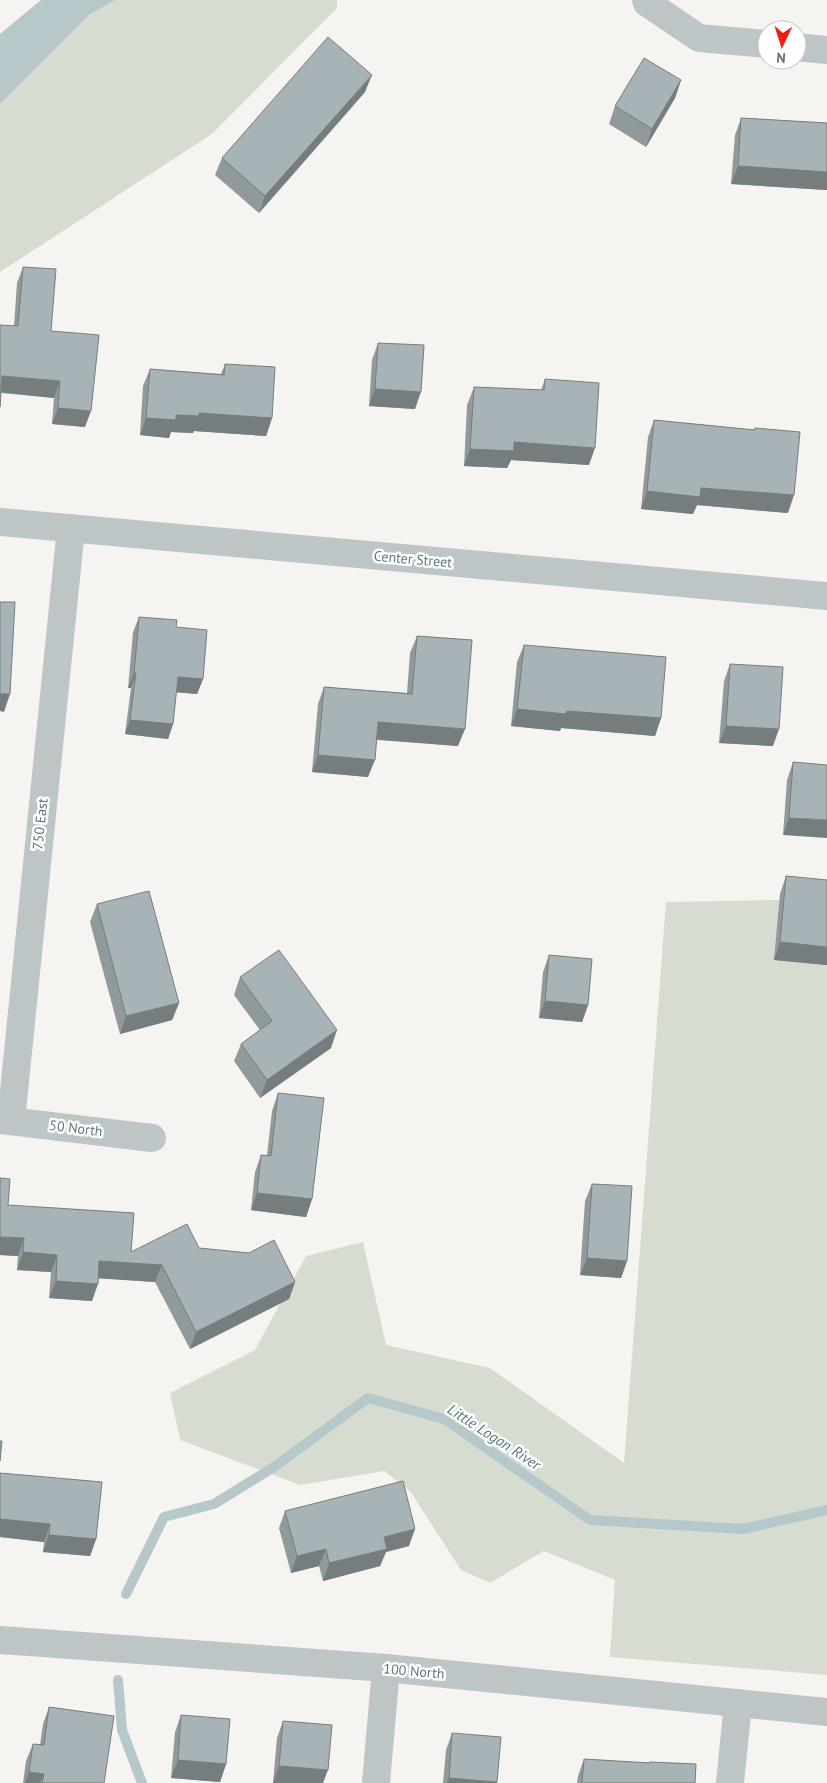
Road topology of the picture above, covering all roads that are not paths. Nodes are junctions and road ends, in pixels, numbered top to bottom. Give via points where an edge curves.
1 (646, 0) edge
2 (757, 43) edge
3 (807, 48) edge
4 (827, 50) edge
5 (0, 522) edge
6 (71, 528) junction
7 (827, 596) edge
8 (5, 1120) edge
9 (152, 1138) dead end
10 (0, 1640) edge
11 (386, 1668) junction
12 (738, 1703) junction
13 (827, 1712) edge
14 (376, 1783) edge
15 (730, 1783) edge

1 - 2 street via 699,38
3 - 4 street
5 - 6 street, Center Street
6 - 7 street, Center Street
6 - 8 street, 750 East
8 - 9 street, 50 North
10 - 11 street, 100 North
11 - 12 street, 100 North
11 - 14 street
12 - 13 street, 100 North
12 - 15 street

